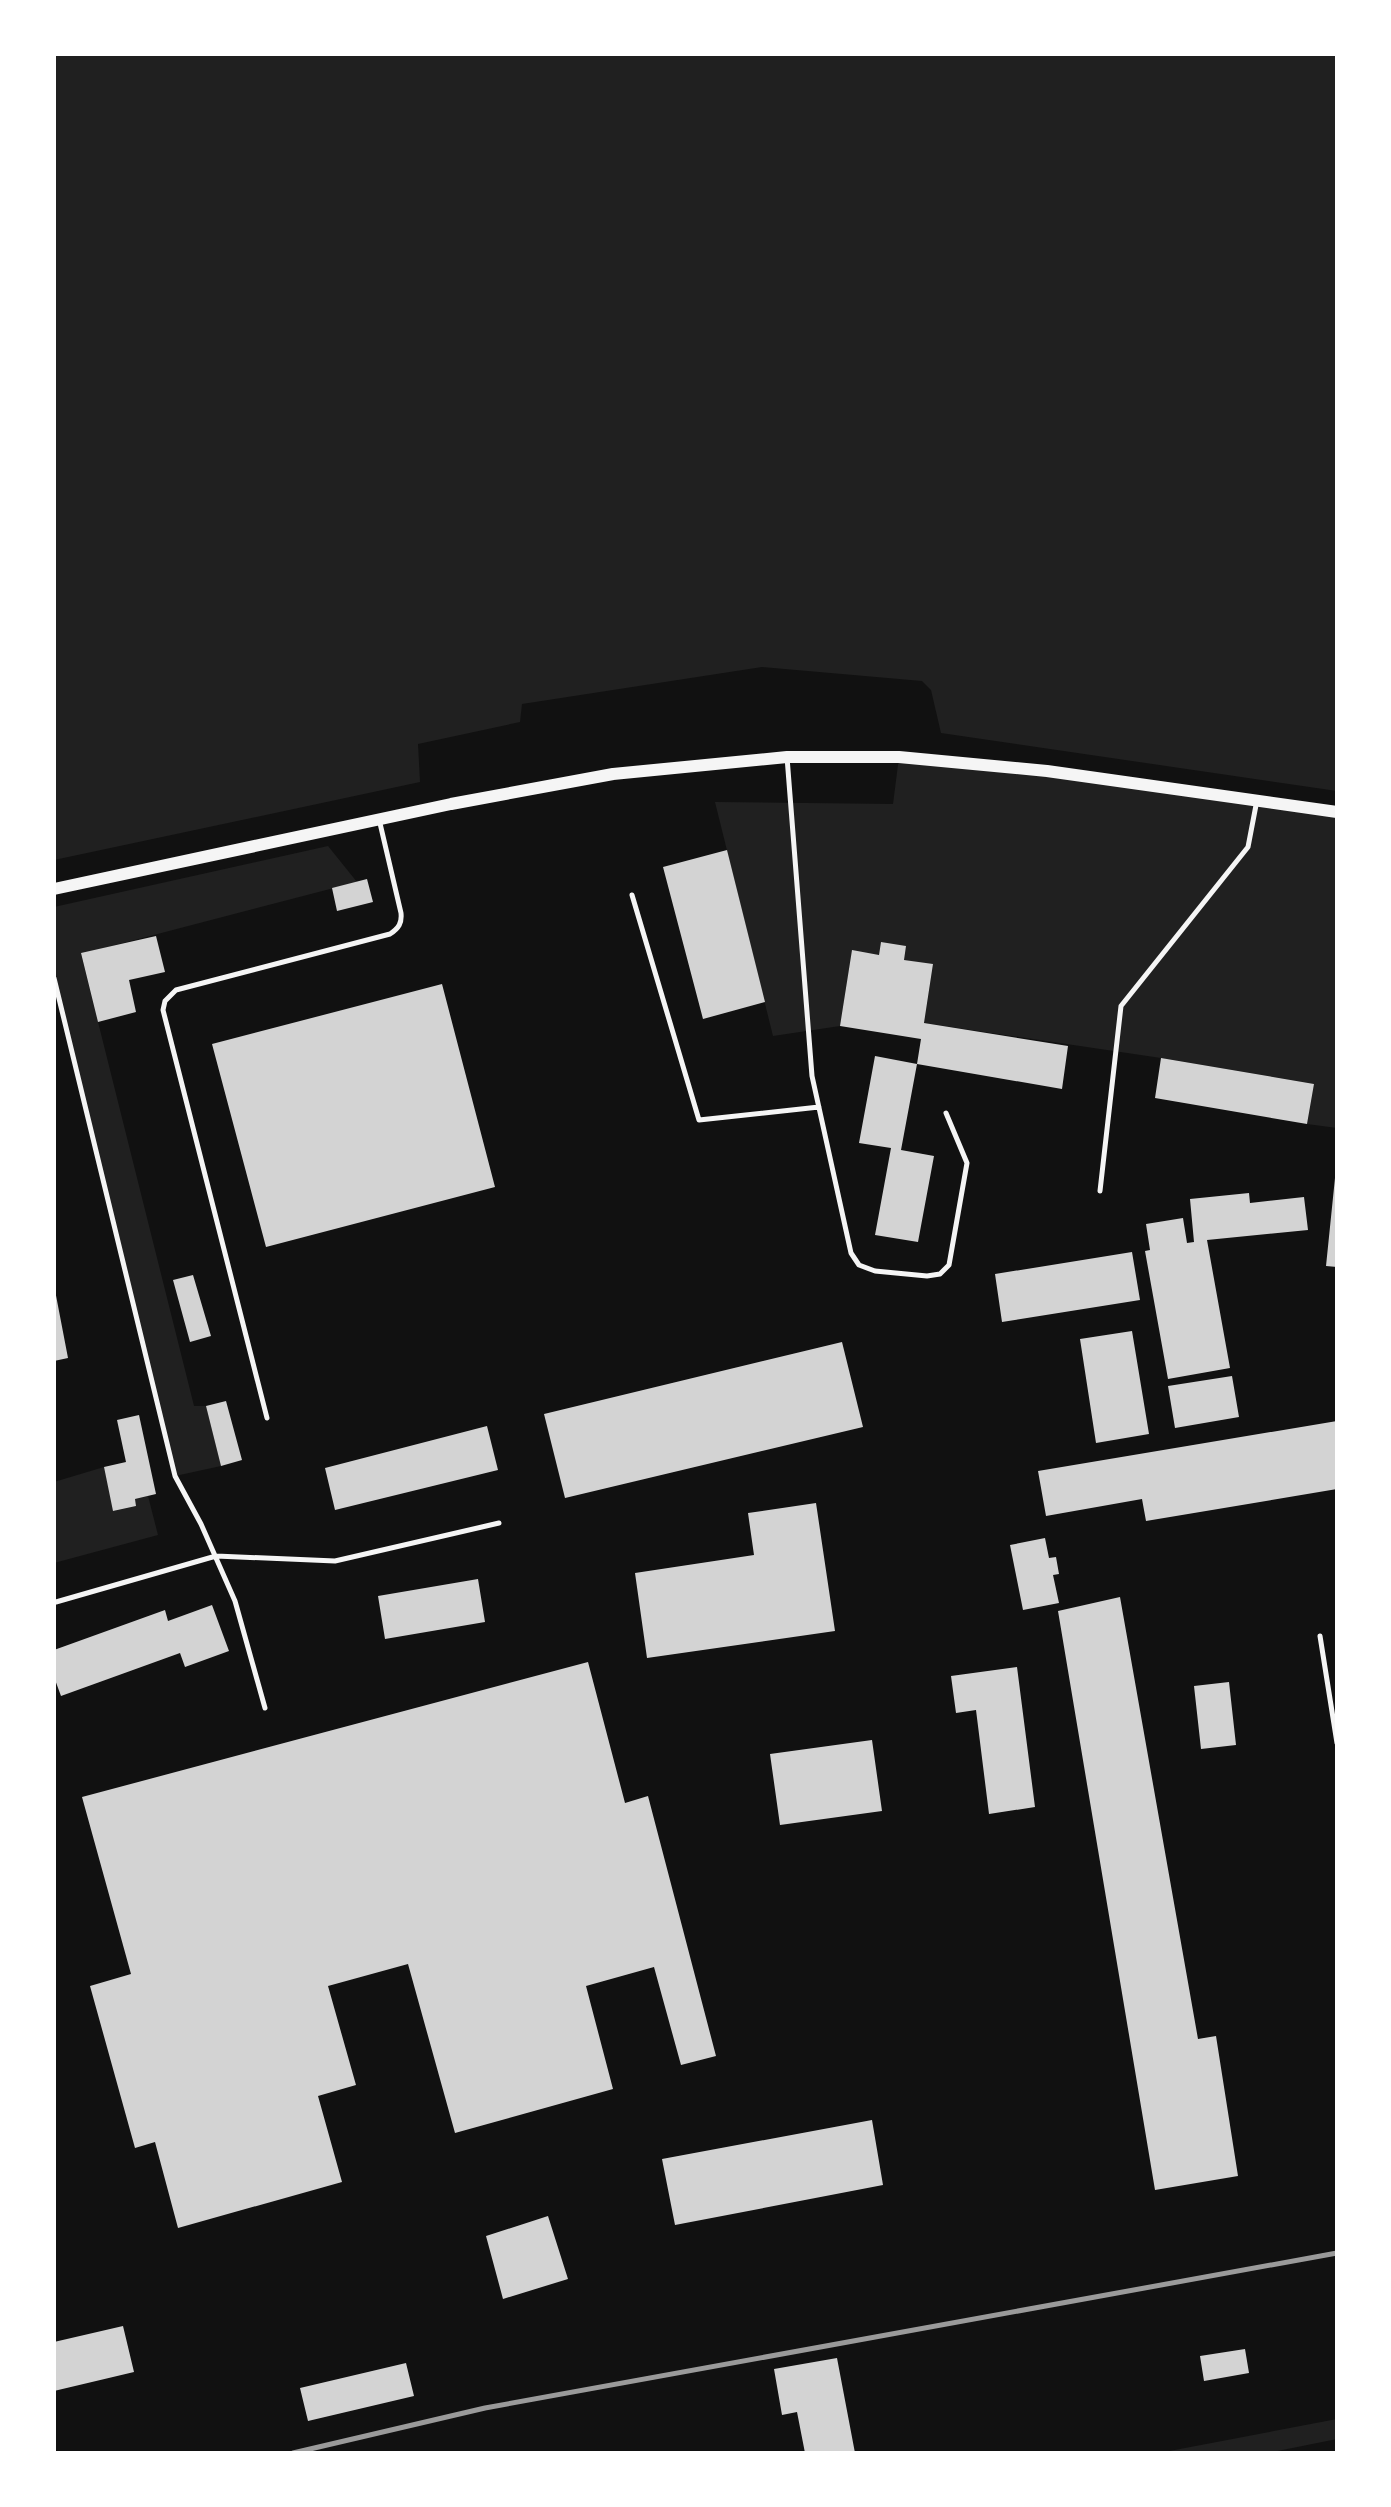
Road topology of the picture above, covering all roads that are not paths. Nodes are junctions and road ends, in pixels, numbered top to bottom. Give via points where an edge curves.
1 (787, 757) junction
2 (1257, 800) junction
3 (1337, 812) edge
4 (379, 819) junction
5 (54, 889) edge
6 (632, 895) dead end
7 (54, 978) edge
8 (819, 1107) junction
9 (946, 1113) dead end
10 (1100, 1191) dead end
11 (267, 1418) dead end
12 (499, 1523) dead end
13 (216, 1556) junction
14 (56, 1602) dead end
15 (1320, 1636) dead end
16 (265, 1708) dead end
17 (1337, 1743) edge

1 - 2 street via 899,757 1046,771
1 - 4 street via 613,774
1 - 8 lane via 812,1076
2 - 3 street
2 - 10 lane via 1248,847 1121,1006
4 - 5 street
4 - 11 lane via 401,913 396,930 176,990 164,1001
6 - 8 lane via 699,1120
7 - 13 lane via 175,1476
8 - 9 lane via 851,1253 859,1265 875,1271 927,1276 940,1274 948,1265 967,1163
12 - 13 lane via 335,1561
13 - 14 lane
13 - 16 lane via 235,1601
15 - 17 lane

